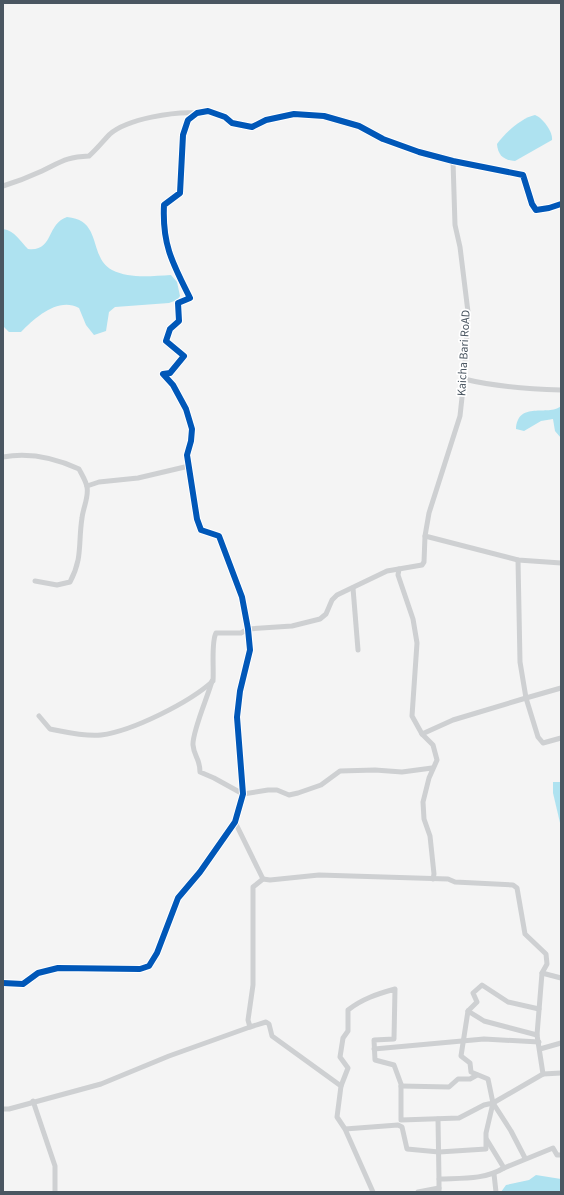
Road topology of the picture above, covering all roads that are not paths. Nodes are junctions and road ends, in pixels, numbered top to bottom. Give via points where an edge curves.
1 (196, 113) junction
2 (453, 161) junction
3 (3, 186) edge
4 (561, 204) edge
5 (464, 379) junction
6 (561, 390) edge
7 (3, 457) edge
8 (189, 466) junction
9 (87, 486) junction
10 (425, 536) junction
11 (518, 560) junction
12 (561, 563) edge
13 (399, 569) junction
14 (35, 581) dead end
15 (353, 588) junction
16 (248, 629) junction
17 (358, 650) dead end
18 (213, 680) junction
19 (561, 688) edge
20 (526, 698) junction
21 (39, 716) dead end
22 (422, 734) junction
23 (561, 738) edge
24 (432, 768) junction
25 (243, 794) junction
26 (235, 822) junction
27 (263, 879) junction
28 (433, 879) junction
29 (542, 973) junction
30 (561, 978) edge
31 (3, 983) edge
32 (539, 1009) junction
33 (468, 1012) junction
34 (250, 1027) junction
35 (537, 1035) junction
36 (462, 1042) junction
37 (539, 1042) junction
38 (561, 1043) edge
39 (374, 1049) junction
40 (540, 1049) junction
41 (543, 1074) junction
42 (561, 1074) edge
43 (477, 1075) junction
44 (341, 1086) junction
45 (402, 1086) junction
46 (34, 1101) junction
47 (493, 1103) junction
48 (3, 1109) edge
49 (438, 1119) junction
50 (400, 1122) junction
51 (345, 1129) junction
52 (487, 1140) junction
53 (438, 1152) junction
54 (561, 1155) edge
55 (525, 1158) junction
56 (504, 1168) junction
57 (494, 1174) junction
58 (439, 1179) junction
59 (439, 1190) edge
60 (55, 1192) edge
61 (373, 1192) edge
62 (418, 1192) edge
63 (496, 1192) edge

1 - 2 street via 208,111 225,117 232,123 252,127 266,120 294,114 324,116 359,126 397,144
1 - 3 street via 166,114 122,126 111,133 89,156 59,161 41,172
1 - 8 street via 188,120 183,135 180,193 164,205 163,217 166,244 190,298 178,303 179,321 170,329 166,341 184,356 170,373 163,374 173,385 186,409 192,429 187,455
2 - 4 street via 523,175 536,210
2 - 5 street, Kaicha Bari RoAD via 455,225 468,312
5 - 6 street via 495,385
5 - 10 street, Kaicha Bari RoAD via 460,416 429,513
7 - 9 street via 28,454 62,462 79,469
8 - 9 street
8 - 16 street via 197,519 201,530 219,536 242,597
9 - 14 street via 82,518 81,553 70,582 57,585
10 - 11 street
10 - 13 street, Kaicha Bari RoAD via 424,562 416,567
11 - 12 street
11 - 20 street via 520,662
13 - 15 street
13 - 22 street via 398,575 413,619 417,643 412,716
15 - 16 street via 337,595 326,614 320,619 292,626
15 - 17 street
16 - 18 street via 241,633 216,633 213,639
16 - 25 street via 250,650 240,691 237,717
18 - 21 street via 203,690 176,706 129,727 101,735 50,729
18 - 25 street via 197,728 194,751 200,761 200,772
19 - 20 street
20 - 22 street via 453,720
20 - 23 street via 538,737 544,743
22 - 24 street via 433,745 437,760
24 - 25 street via 402,772 340,770 321,785 298,794 289,795 277,790 268,790
24 - 28 street via 423,802 424,819 430,836
25 - 26 street
26 - 27 street
26 - 31 street via 178,898 157,953 149,966 140,969 52,969 38,973 23,984
27 - 28 street via 319,875
27 - 34 street via 253,887 253,985 248,1020
28 - 29 street via 513,885 517,888 525,934 546,954 547,964
29 - 30 street
29 - 32 street
32 - 33 street via 508,1002 482,984 473,993 477,1002
32 - 35 street
33 - 35 street via 484,1021
33 - 36 street
34 - 44 street via 266,1022 272,1036
34 - 46 street via 101,1084
35 - 37 street
36 - 37 street via 484,1039
36 - 39 street
36 - 43 street via 461,1056 470,1063 471,1072
37 - 40 street
38 - 40 street
39 - 44 street via 374,1040 394,1039 395,989 360,1001 348,1010 348,1030 343,1038 340,1057 348,1068
39 - 45 street via 374,1060 394,1065
40 - 41 street
41 - 42 street
41 - 47 street
43 - 45 street via 470,1079 458,1079 449,1087
43 - 47 street via 488,1079
44 - 51 street via 337,1117
45 - 50 street
46 - 48 street
46 - 60 street via 55,1166
47 - 49 street via 459,1118
47 - 52 street via 486,1133
47 - 55 street
49 - 50 street
49 - 53 street
50 - 51 street
50 - 53 street via 407,1149
51 - 61 street
52 - 53 street via 486,1149
52 - 56 street
53 - 58 street
54 - 55 street via 557,1155 553,1148
55 - 56 street
56 - 57 street
57 - 58 street via 476,1178
57 - 63 street
58 - 59 street
59 - 62 street

